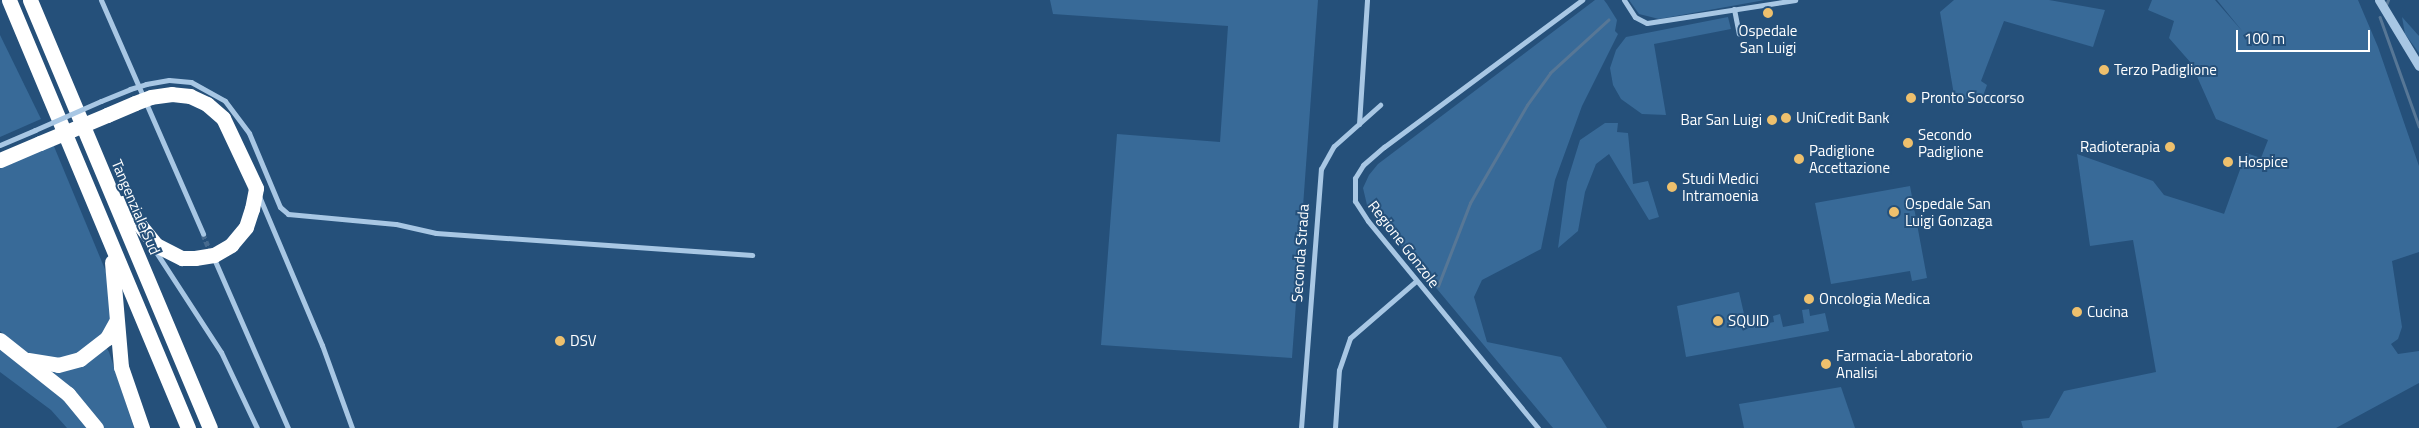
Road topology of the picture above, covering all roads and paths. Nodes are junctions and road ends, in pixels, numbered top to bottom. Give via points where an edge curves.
1 (9, 0) edge
2 (30, 0) edge
3 (101, 0) edge
4 (1367, 0) edge
5 (1582, 0) edge
6 (1620, 0) edge
7 (1624, 0) edge
8 (1795, 0) edge
9 (2379, 0) edge
10 (1626, 7) junction
11 (1734, 9) junction
12 (1739, 34) dead end
13 (2419, 66) edge
14 (148, 90) junction
15 (1380, 105) dead end
16 (1358, 124) junction
17 (37, 137) junction
18 (0, 145) edge
19 (0, 160) edge
20 (108, 184) junction
21 (256, 188) junction
22 (203, 234) tunnel mouth
23 (145, 235) junction
24 (109, 241) junction
25 (752, 255) dead end
26 (215, 261) tunnel mouth
27 (1416, 281) junction
28 (117, 321) junction
29 (0, 340) edge
30 (22, 358) junction
31 (142, 427) edge
32 (96, 428) edge
33 (188, 428) edge
34 (210, 428) edge
35 (257, 428) edge
36 (288, 428) edge
37 (352, 428) edge
38 (1301, 428) edge
39 (1335, 428) edge
40 (1538, 428) edge

1 - 24 highway
2 - 20 highway, Tangenziale Sud
3 - 22 street
4 - 16 street
5 - 27 street, Regione Gonzole via 1384,147 1355,178 1355,201
6 - 10 street
7 - 10 street
8 - 11 street
9 - 13 street
10 - 11 street via 1646,23
11 - 12 street
14 - 17 highway, bridge
14 - 21 highway via 198,99 215,110 230,128
14 - 25 street via 169,80 191,82 224,101 249,133 280,207 288,214 396,224 436,233
15 - 16 street, Seconda Strada
16 - 38 street, Seconda Strada via 1327,154 1317,183
17 - 18 street
17 - 19 highway
20 - 23 highway
20 - 34 highway, Tangenziale Sud
21 - 23 highway via 246,227 231,245 214,255 182,258 168,253
21 - 37 street via 322,345
23 - 35 street via 221,352
24 - 28 highway
24 - 33 highway
26 - 36 street
27 - 39 street via 1356,331 1345,346 1339,370
27 - 40 street, Regione Gonzole
28 - 30 highway via 108,338 80,359 58,365
28 - 31 highway via 121,367
29 - 30 highway
30 - 32 highway via 68,394

